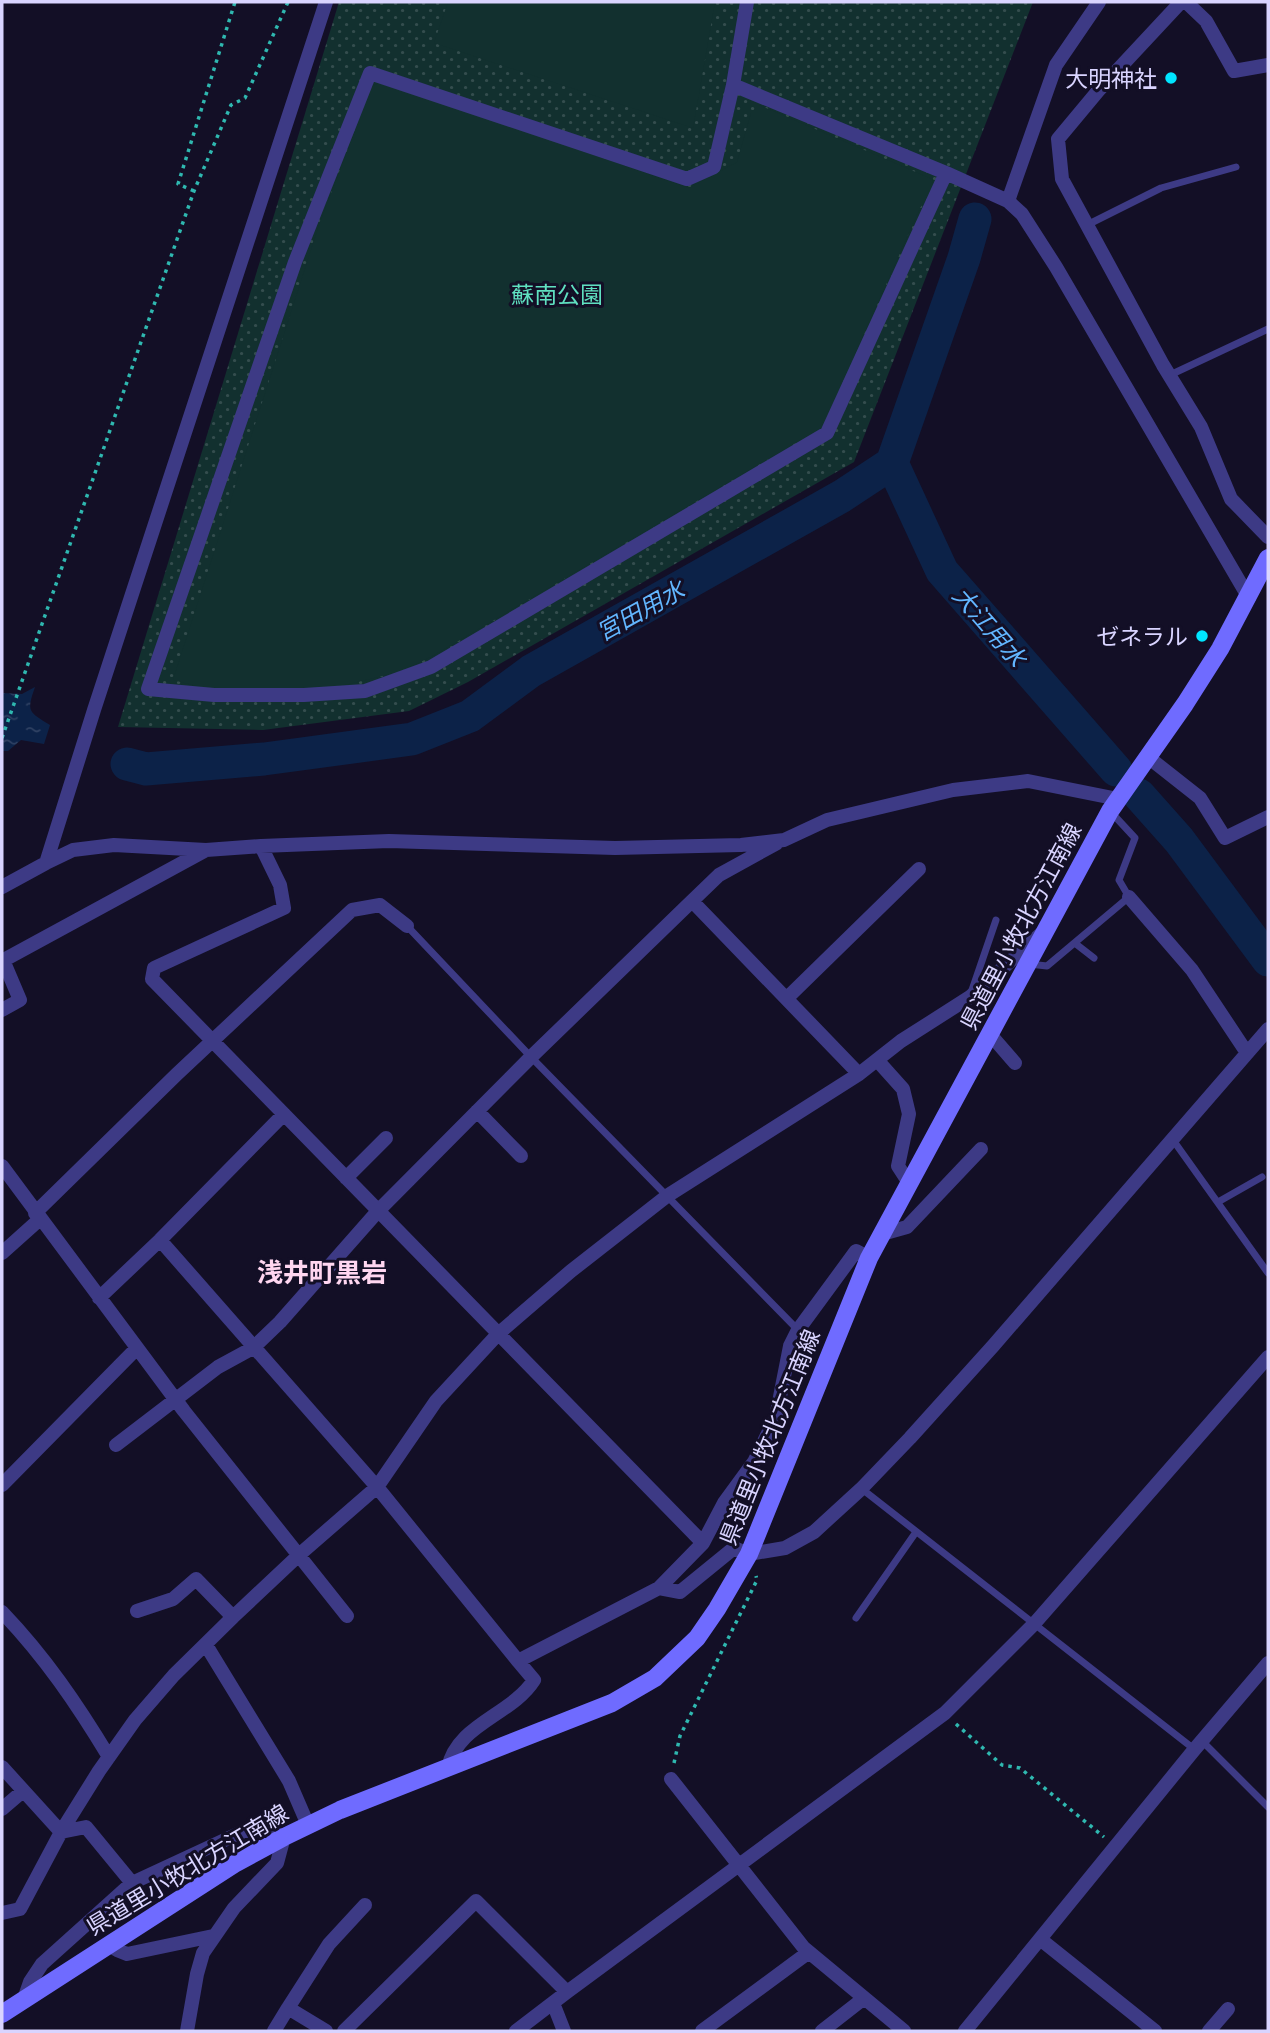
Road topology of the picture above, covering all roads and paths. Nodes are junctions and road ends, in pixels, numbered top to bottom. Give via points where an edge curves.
1 (235, 2) edge
2 (288, 2) edge
3 (326, 2) edge
4 (747, 2) edge
5 (1099, 2) edge
6 (1183, 2) edge
7 (1268, 65) edge
8 (733, 85) junction
9 (1236, 167) dead end
10 (946, 173) junction
11 (194, 191) junction
12 (1008, 201) junction
13 (1086, 225) junction
14 (1268, 329) edge
15 (1170, 375) junction
16 (1268, 537) edge
17 (1268, 558) edge
18 (1249, 598) junction
19 (2, 738) edge
20 (1148, 757) junction
21 (1114, 805) junction
22 (1268, 817) edge
23 (784, 840) junction
24 (261, 846) junction
25 (206, 850) junction
26 (46, 863) junction
27 (919, 869) dead end
28 (2, 887) edge
29 (1129, 897) junction
30 (692, 901) junction
31 (996, 920) dead end
32 (407, 926) joint
33 (1045, 930) junction
34 (1076, 944) junction
35 (1094, 958) dead end
36 (3, 961) edge
37 (1027, 964) junction
38 (970, 997) junction
39 (788, 998) junction
40 (2, 1010) edge
41 (1268, 1029) edge
42 (989, 1033) junction
43 (213, 1041) junction
44 (1247, 1053) junction
45 (531, 1057) junction
46 (877, 1060) junction
47 (1015, 1063) dead end
48 (859, 1074) junction
49 (477, 1111) junction
50 (284, 1114) junction
51 (386, 1138) dead end
52 (1173, 1140) junction
53 (981, 1149) dead end
54 (521, 1156) dead end
55 (2, 1166) edge
56 (1262, 1177) dead end
57 (346, 1178) junction
58 (909, 1183) junction
59 (667, 1196) junction
60 (1218, 1202) junction
61 (378, 1212) junction
62 (37, 1216) junction
63 (882, 1234) junction
64 (160, 1240) junction
65 (2, 1253) edge
66 (869, 1258) junction
67 (1268, 1273) edge
68 (99, 1298) junction
69 (798, 1330) junction
70 (498, 1334) junction
71 (137, 1348) junction
72 (253, 1348) junction
73 (1268, 1357) edge
74 (176, 1401) junction
75 (116, 1446) dead end
76 (2, 1485) edge
77 (377, 1487) junction
78 (861, 1489) junction
79 (916, 1532) junction
80 (704, 1543) junction
81 (300, 1554) junction
82 (749, 1554) junction
83 (659, 1588) junction
84 (137, 1611) dead end
85 (2, 1612) edge
86 (347, 1616) dead end
87 (233, 1617) junction
88 (856, 1618) dead end
89 (1034, 1623) junction
90 (206, 1645) junction
91 (519, 1661) junction
92 (1268, 1663) edge
93 (944, 1713) junction
94 (1198, 1746) junction
95 (109, 1757) junction
96 (2, 1767) edge
97 (448, 1768) junction
98 (671, 1779) joint
99 (23, 1791) junction
100 (1268, 1807) edge
101 (2, 1809) edge
102 (308, 1825) junction
103 (61, 1832) junction
104 (284, 1837) junction
105 (1117, 1847) junction
106 (740, 1864) junction
107 (132, 1883) junction
108 (365, 1905) dead end
109 (2, 1913) edge
110 (213, 1936) junction
111 (1040, 1939) junction
112 (108, 1944) junction
113 (809, 1952) junction
114 (567, 1992) junction
115 (24, 1999) junction
116 (863, 1999) junction
117 (553, 2003) junction
118 (288, 2008) junction
119 (1228, 2009) dead end
120 (2, 2014) edge
121 (187, 2031) edge
122 (274, 2031) edge
123 (326, 2031) edge
124 (344, 2031) edge
125 (516, 2031) edge
126 (564, 2031) edge
127 (702, 2031) edge
128 (822, 2031) edge
129 (904, 2031) edge
130 (965, 2031) edge
131 (1155, 2031) edge
132 (1209, 2031) edge

1 - 11 path via 178,184
2 - 11 path via 245,98 231,105
3 - 26 street
4 - 8 street
5 - 12 street via 1056,65
6 - 7 street via 1206,21 1234,71
6 - 13 street via 1058,139 1062,179
8 - 10 street
8 - 10 street via 714,167 687,179 370,73 295,262 148,690 214,695 365,691 431,667 827,433
9 - 13 lane via 1161,188
10 - 12 street
11 - 19 path
12 - 18 street via 1022,214 1056,267
13 - 15 street
14 - 15 lane
15 - 16 street via 1200,427 1231,499
17 - 18 main road, 県道里小牧北方江南線
18 - 20 main road, 県道里小牧北方江南線
20 - 21 main road, 県道里小牧北方江南線
20 - 22 street via 1200,798 1225,838
21 - 23 street via 1028,781 953,790 827,820
21 - 29 lane via 1135,838 1119,880
21 - 33 main road, 県道里小牧北方江南線
23 - 24 street via 615,848 389,841
23 - 30 street via 719,875
24 - 25 street
24 - 43 street via 280,885 284,908 154,968 152,979
25 - 26 street via 114,845 73,850
25 - 36 street
26 - 28 street
27 - 39 street
29 - 34 lane
29 - 44 street via 1192,970
30 - 39 street
30 - 45 street
31 - 38 lane
32 - 43 street via 380,905 352,910
32 - 45 lane
33 - 37 main road, 県道里小牧北方江南線
33 - 38 street
34 - 35 lane
34 - 37 lane via 1047,966
36 - 40 street via 20,1000
37 - 42 main road, 県道里小牧北方江南線
38 - 46 street
39 - 48 street
41 - 44 street
42 - 47 street
42 - 58 main road, 県道里小牧北方江南線
43 - 50 street
43 - 62 street
44 - 52 street
45 - 49 street
45 - 59 lane
46 - 48 street
46 - 58 street via 903,1089 909,1114 898,1166
48 - 59 street
49 - 54 street
49 - 61 street
50 - 57 street
50 - 64 street
51 - 57 street
52 - 60 lane
52 - 78 street
53 - 63 street via 907,1227
55 - 62 street
56 - 60 lane
57 - 61 street
58 - 63 main road, 県道里小牧北方江南線
59 - 69 lane
59 - 70 street
60 - 67 lane
61 - 70 street
61 - 72 street
62 - 65 street
62 - 68 street
63 - 66 main road, 県道里小牧北方江南線
64 - 68 street
64 - 72 street
66 - 69 street via 856,1251
66 - 82 main road, 県道里小牧北方江南線
68 - 71 street
69 - 80 street via 790,1346 776,1417
70 - 77 street via 436,1401
70 - 80 street
71 - 74 street
71 - 76 street
72 - 74 street via 218,1367
72 - 77 street
73 - 89 street
74 - 75 street
74 - 81 street
77 - 81 street
77 - 91 street
78 - 79 lane
78 - 82 street via 814,1532 785,1548
79 - 88 lane
79 - 89 lane
80 - 83 street
81 - 86 street
81 - 87 street
82 - 83 street via 734,1548 680,1592
82 - 97 main road, 県道里小牧北方江南線 via 697,1639 655,1678 591,1712
82 - 98 path via 757,1580 680,1736
83 - 91 street
84 - 87 street via 173,1599 196,1579
85 - 95 street via 35,1647
87 - 90 street
89 - 93 street
89 - 94 lane
90 - 95 street via 166,1684
90 - 102 street via 289,1782
91 - 97 street via 534,1680 527,1691 469,1734 456,1747
92 - 94 street
93 - 105 path via 1002,1765 1020,1768
93 - 106 street
94 - 100 lane
94 - 105 street
95 - 103 street
96 - 99 street
97 - 102 main road, 県道里小牧北方江南線
98 - 106 street
99 - 101 street
99 - 103 street
102 - 104 main road, 県道里小牧北方江南線
103 - 107 street via 86,1827
103 - 109 street via 20,1909
104 - 107 street via 269,1830 244,1832
104 - 110 street via 277,1863
104 - 112 main road, 県道里小牧北方江南線
105 - 111 street
106 - 113 street
106 - 114 street
107 - 115 street via 41,1964
108 - 118 street via 329,1944
110 - 112 street via 127,1954
110 - 121 street via 197,1974
111 - 130 street
111 - 131 street
112 - 115 main road, 県道里小牧北方江南線
113 - 116 street
113 - 127 street
114 - 117 street
114 - 124 street via 476,1902
115 - 120 main road, 県道里小牧北方江南線
116 - 128 street
116 - 129 street
117 - 125 street
117 - 126 street
118 - 122 street
118 - 123 street
119 - 132 street

